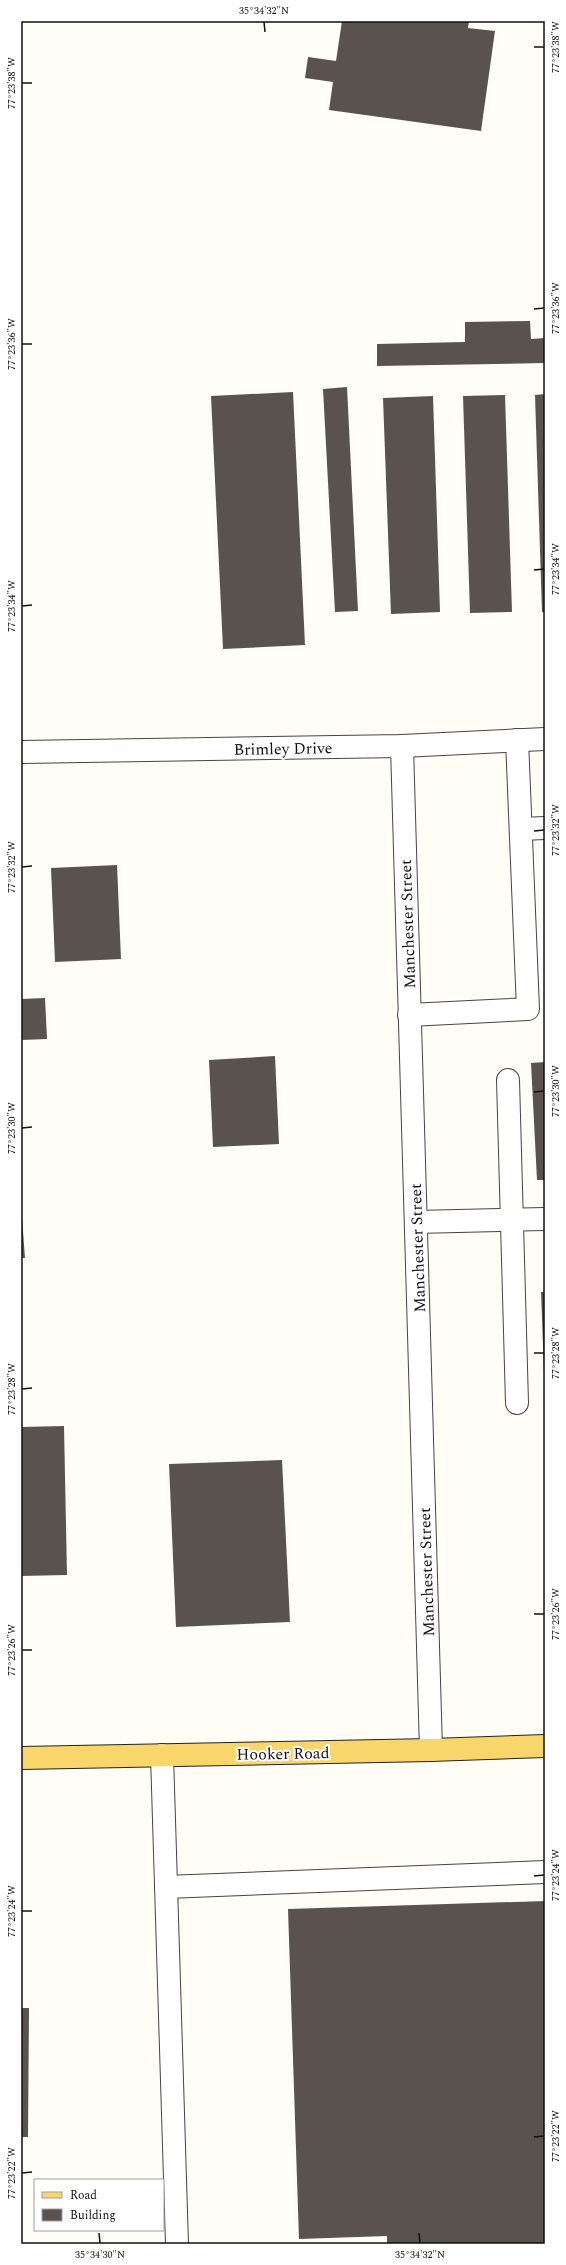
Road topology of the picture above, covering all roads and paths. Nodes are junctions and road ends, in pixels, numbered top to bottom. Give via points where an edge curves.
1 (545, 739) edge
2 (517, 740) junction
3 (402, 746) junction
4 (21, 752) edge
5 (545, 828) edge
6 (521, 829) junction
7 (409, 1015) junction
8 (508, 1080) dead end
9 (545, 1219) edge
10 (512, 1220) junction
11 (416, 1222) junction
12 (517, 1403) dead end
13 (545, 1746) edge
14 (432, 1750) junction
15 (162, 1755) junction
16 (21, 1758) edge
17 (545, 1872) edge
18 (166, 1887) junction
19 (177, 2244) edge

1 - 2 street, Brimley Drive
2 - 3 street, Brimley Drive
2 - 6 street
3 - 4 street, Brimley Drive
3 - 7 street, Manchester Street
5 - 6 street
6 - 7 street via 528,1009
7 - 11 street, Manchester Street
8 - 10 street
9 - 10 street
10 - 11 street
10 - 12 street
11 - 14 street, Manchester Street
13 - 14 main road, Hooker Road
14 - 15 main road, Hooker Road
15 - 16 main road, Hooker Road
15 - 18 street
17 - 18 street
18 - 19 street

